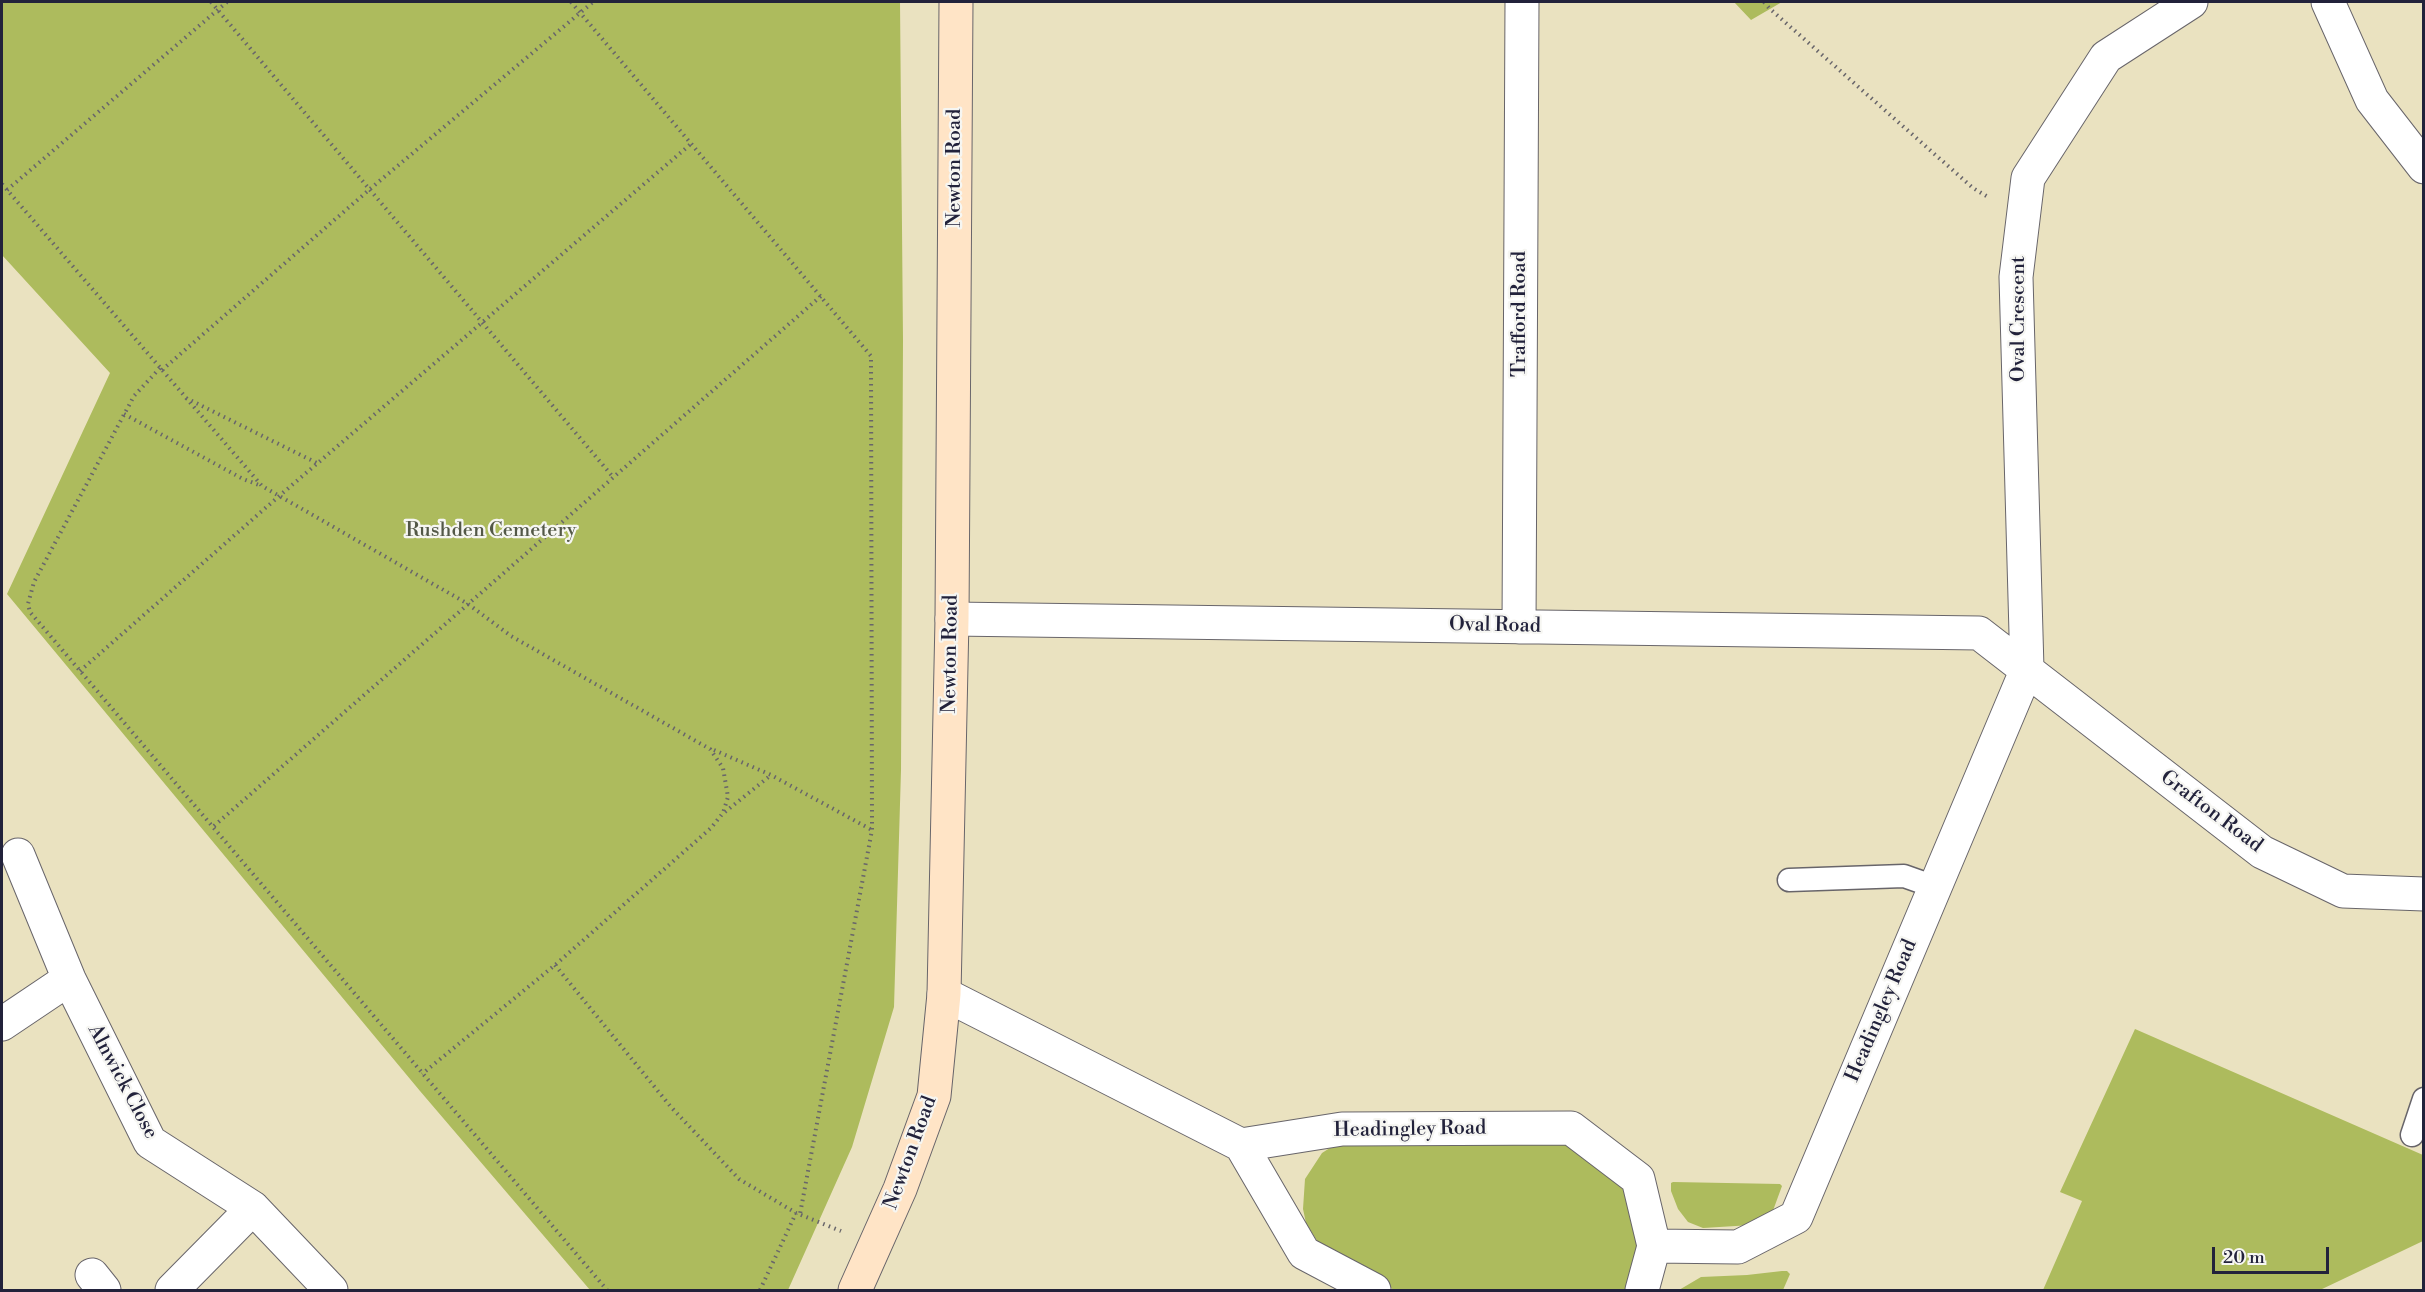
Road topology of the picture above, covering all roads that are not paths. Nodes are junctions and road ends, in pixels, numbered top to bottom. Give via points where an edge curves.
1 (956, 2) edge
2 (1522, 2) edge
3 (2191, 2) edge
4 (2328, 2) edge
5 (2424, 167) edge
6 (952, 620) junction
7 (1519, 627) junction
8 (2026, 669) junction
9 (18, 855) dead end
10 (1789, 880) dead end
11 (1935, 886) junction
12 (2423, 897) edge
13 (69, 979) junction
14 (944, 994) junction
15 (2, 1024) edge
16 (2424, 1099) edge
17 (2412, 1135) dead end
18 (1241, 1145) junction
19 (253, 1208) junction
20 (1654, 1246) junction
21 (172, 1290) edge
22 (331, 1290) edge
23 (855, 1290) edge
24 (1374, 1290) edge
25 (1642, 1290) edge

1 - 6 street, Newton Road
2 - 7 street, Trafford Road
3 - 8 street, Oval Crescent via 2106,57 2028,178 2016,277
4 - 5 street via 2372,100
6 - 7 street, Oval Road
6 - 14 street, Newton Road
7 - 8 street, Oval Road via 1979,633
8 - 11 street, Headingley Road
8 - 12 street, Grafton Road via 2262,852 2343,891
9 - 13 street, Alnwick Close
10 - 11 lane via 1904,876
11 - 20 street, Headingley Road via 1796,1217 1738,1247
13 - 15 street
13 - 19 street, Alnwick Close via 150,1142
14 - 18 street
14 - 23 street, Newton Road via 934,1096 900,1189
16 - 17 lane
18 - 20 street, Headingley Road via 1342,1129 1570,1128 1638,1179
18 - 24 street via 1304,1253
19 - 21 street
19 - 22 street, Alnwick Close
20 - 25 street, Headingley Road

